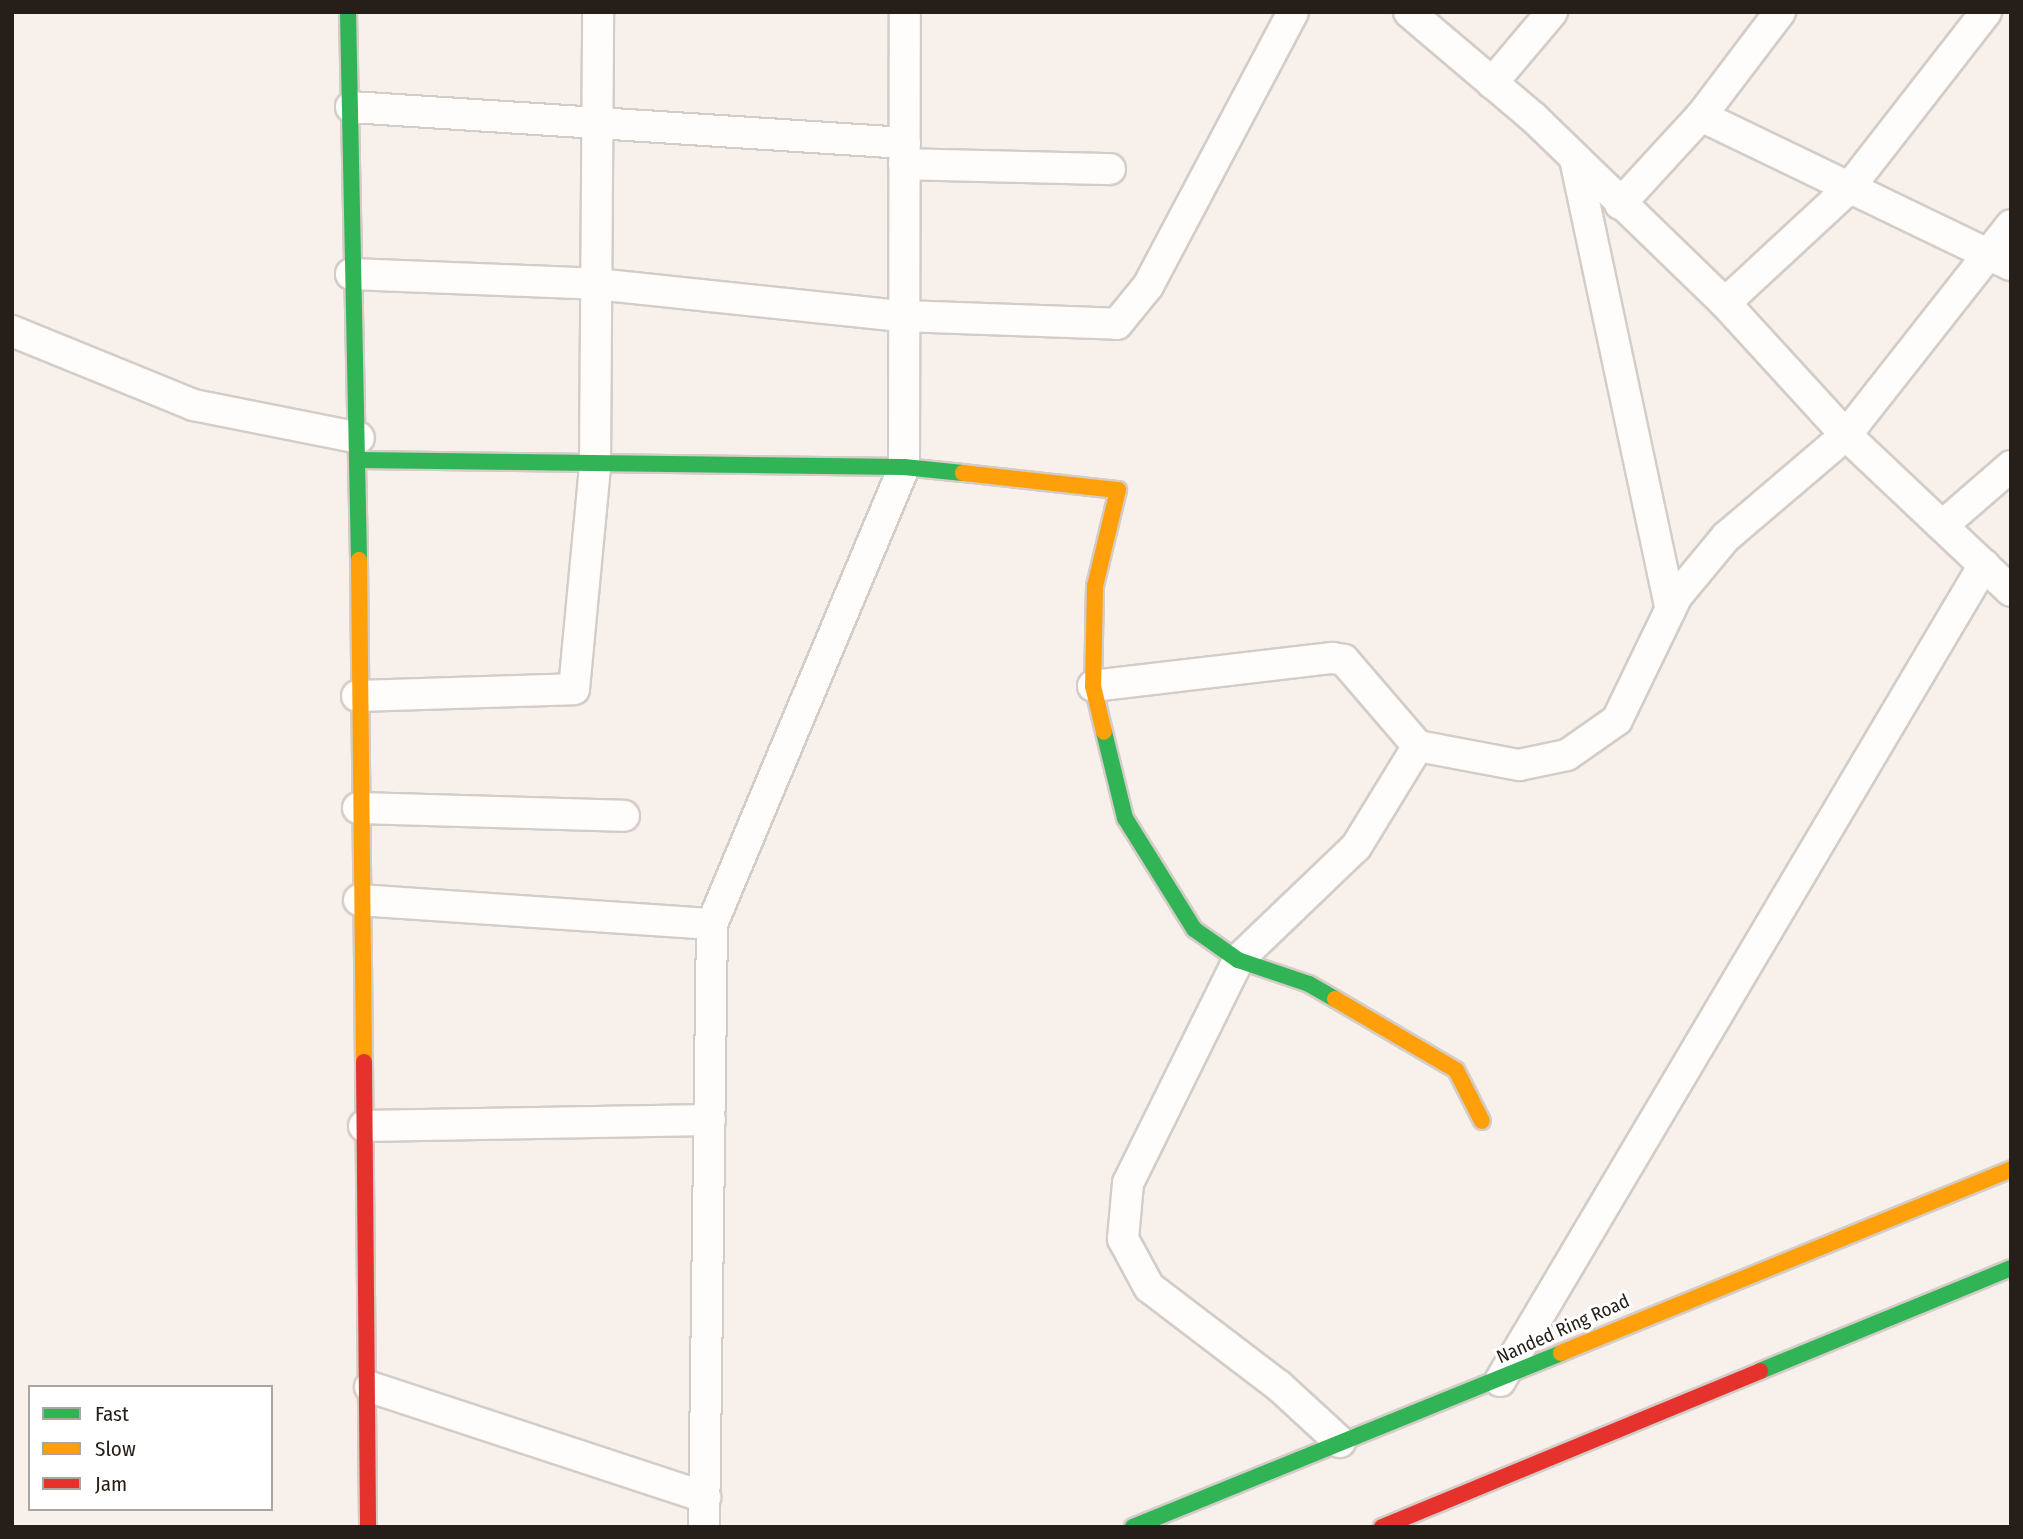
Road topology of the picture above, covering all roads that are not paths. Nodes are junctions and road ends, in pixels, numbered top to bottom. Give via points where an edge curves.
1 (348, 12) edge
2 (598, 12) edge
3 (905, 12) edge
4 (1293, 12) edge
5 (1409, 12) edge
6 (1552, 12) edge
7 (1780, 12) edge
8 (1986, 12) edge
9 (1492, 83) junction
10 (351, 107) junction
11 (1701, 116) junction
12 (597, 123) junction
13 (904, 154) junction
14 (1575, 159) junction
15 (1110, 169) dead end
16 (1849, 188) junction
17 (1620, 204) junction
18 (2011, 225) edge
19 (1999, 260) edge
20 (351, 274) junction
21 (596, 284) junction
22 (1724, 303) junction
23 (904, 316) junction
24 (12, 331) edge
25 (1846, 435) junction
26 (359, 449) junction
27 (595, 465) junction
28 (2011, 466) edge
29 (904, 467) junction
30 (1943, 524) junction
31 (1984, 565) junction
32 (2011, 591) edge
33 (1671, 609) junction
34 (1093, 686) junction
35 (357, 696) junction
36 (1419, 746) junction
37 (358, 808) junction
38 (624, 816) dead end
39 (359, 900) junction
40 (712, 924) junction
41 (1238, 960) junction
42 (710, 1120) junction
43 (1482, 1121) dead end
44 (364, 1126) junction
45 (2011, 1169) edge
46 (2011, 1268) edge
47 (1500, 1381) junction
48 (370, 1387) junction
49 (1340, 1442) junction
50 (705, 1497) junction
51 (368, 1527) edge
52 (704, 1527) edge
53 (1133, 1527) edge
54 (1382, 1527) edge

1 - 10 main road
2 - 12 street
3 - 13 street
4 - 23 street via 1148,286 1117,324
5 - 9 street
6 - 9 street
7 - 11 street
8 - 16 street
9 - 14 street
10 - 12 street
10 - 20 main road
11 - 16 street
11 - 17 street
12 - 13 street
12 - 21 street
13 - 15 street
13 - 23 street
14 - 17 street
14 - 33 street
16 - 19 street
16 - 22 street
17 - 22 street
18 - 19 street
19 - 25 street
20 - 21 street
20 - 26 main road
21 - 23 street
21 - 27 street
22 - 25 street
23 - 29 street
24 - 26 street via 193,405
25 - 30 street
25 - 33 street via 1726,537
26 - 27 main road
26 - 35 main road
27 - 29 main road
27 - 35 street via 574,689
28 - 30 street
29 - 34 main road via 1118,490 1095,586
29 - 40 street
30 - 31 street
31 - 32 street
31 - 47 street
33 - 36 street via 1617,720 1567,755 1519,765
34 - 36 street via 1332,657 1344,660
34 - 41 main road via 1125,818 1195,929
35 - 37 main road
36 - 41 street via 1356,847
37 - 38 street
37 - 39 main road
39 - 40 street
39 - 44 main road
40 - 42 street
41 - 43 main road via 1309,984 1456,1070
41 - 49 street via 1128,1183 1123,1239 1149,1286 1279,1386
42 - 44 street
42 - 50 street
44 - 48 main road
45 - 47 main road, Nanded Ring Road via 1635,1320
46 - 54 main road
47 - 49 main road, Nanded Ring Road
48 - 50 street
48 - 51 main road
49 - 53 main road, Nanded Ring Road
50 - 52 street

